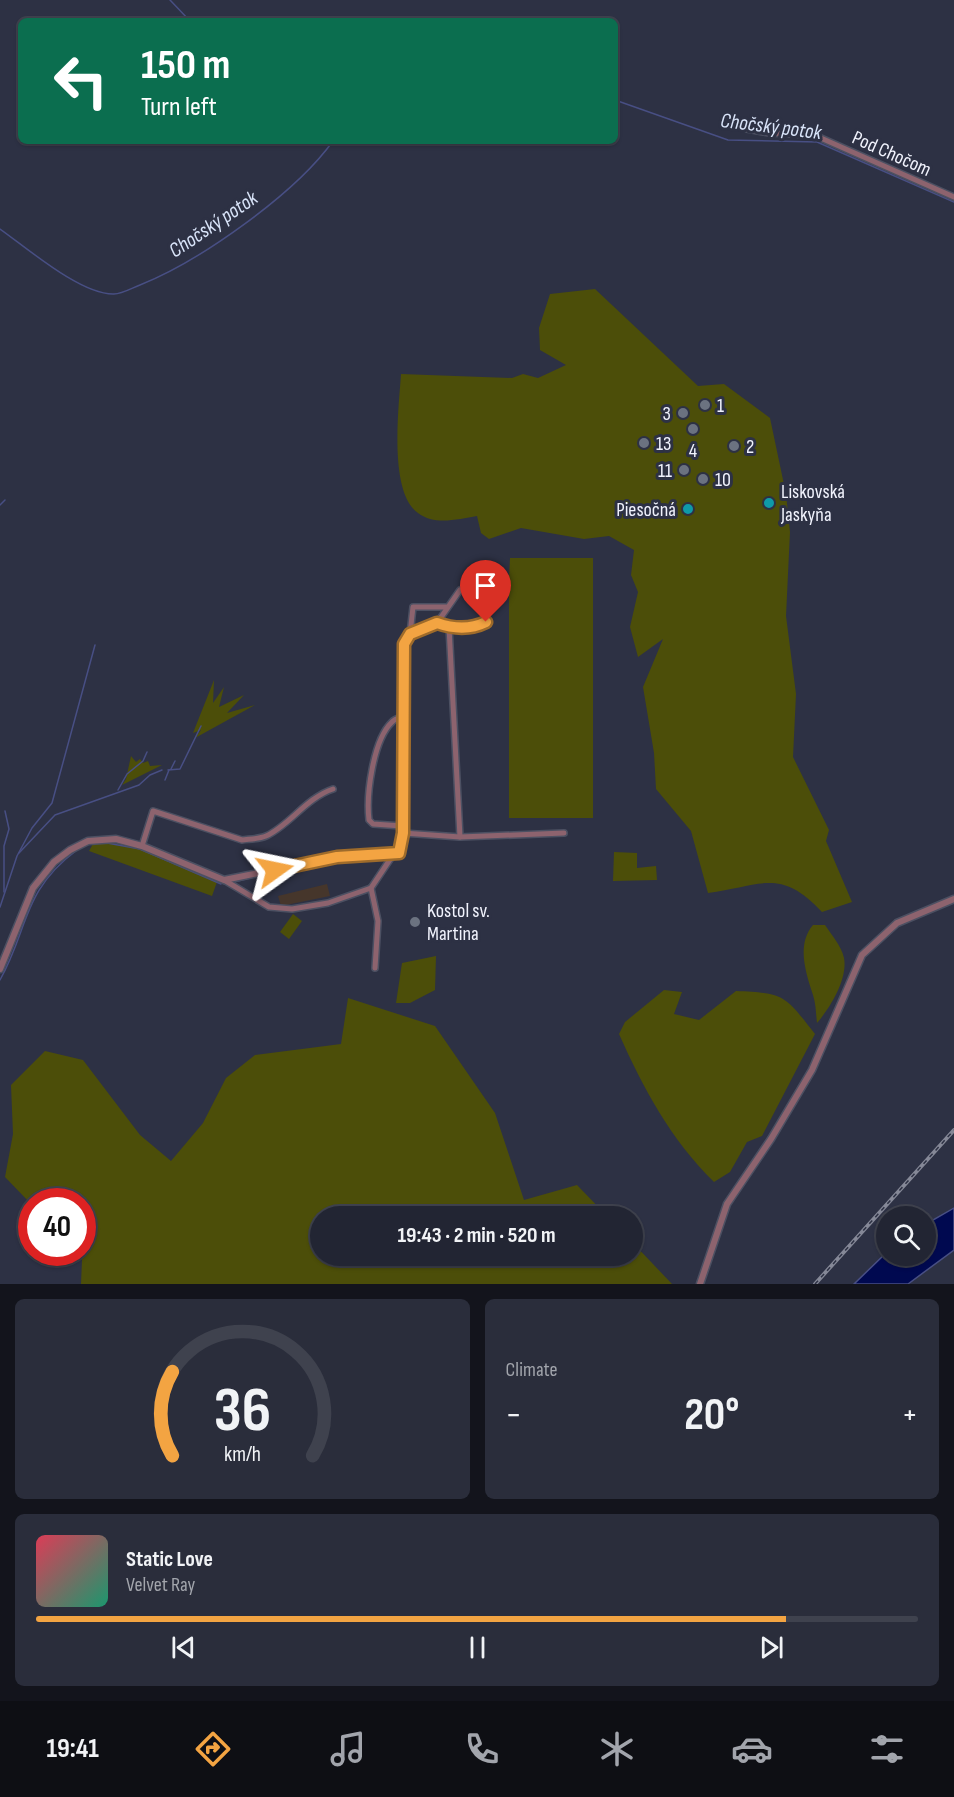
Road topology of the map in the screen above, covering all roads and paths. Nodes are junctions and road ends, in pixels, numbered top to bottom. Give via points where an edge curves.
1 (747, 129) dead end
2 (954, 197) edge
3 (460, 590) dead end
4 (446, 607) junction
5 (486, 622) dead end
6 (437, 623) junction
7 (449, 627) junction
8 (410, 634) junction
9 (404, 716) junction
10 (333, 789) dead end
11 (402, 826) junction
12 (403, 833) junction
13 (564, 833) dead end
14 (460, 837) junction
15 (142, 846) junction
16 (393, 855) junction
17 (224, 880) junction
18 (370, 888) junction
19 (954, 899) edge
20 (375, 968) dead end
21 (0, 969) edge
22 (700, 1284) edge

1 - 2 street, Pod Chočom via 814,135
3 - 4 street
4 - 6 street
4 - 8 street via 413,607
5 - 7 street via 475,627
6 - 7 street
6 - 8 street
7 - 14 street
8 - 9 street via 404,644
9 - 11 street
9 - 11 street via 392,721 383,738 374,761 368,797 373,824
10 - 15 street via 309,802 266,836 242,840 153,811
11 - 12 street
12 - 14 street
12 - 16 street via 399,853
13 - 14 street
15 - 17 street
15 - 21 street via 99,839 77,846 54,862 26,901
16 - 17 street via 337,857
16 - 18 street
17 - 18 street via 280,909 328,903
18 - 20 street via 378,921
19 - 22 street via 897,923 862,955 812,1070 727,1204

